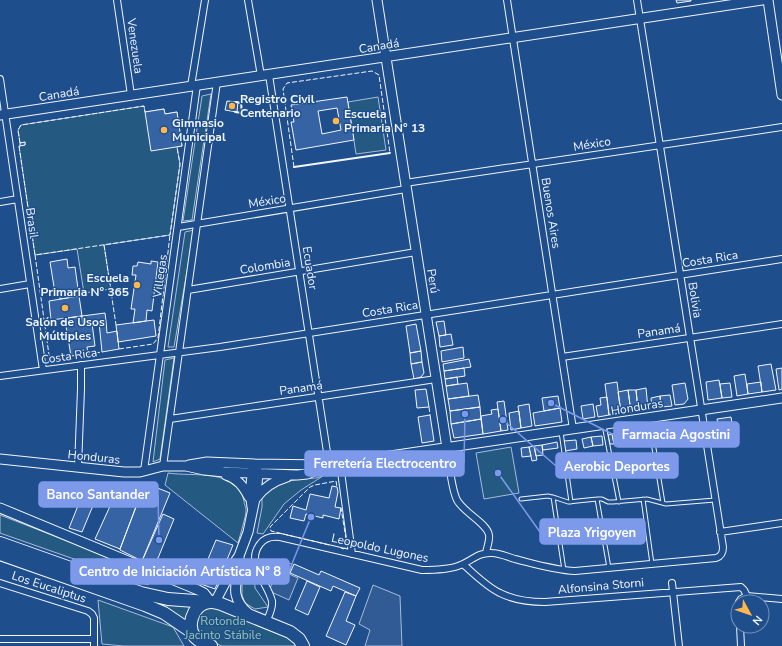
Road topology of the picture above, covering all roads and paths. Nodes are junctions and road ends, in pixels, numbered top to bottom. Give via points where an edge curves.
1 (117, 0) edge
2 (205, 0) edge
3 (248, 0) edge
4 (377, 0) edge
5 (507, 0) edge
6 (637, 0) edge
7 (762, 0) edge
8 (768, 0) edge
9 (640, 18) junction
10 (513, 38) junction
11 (386, 57) junction
12 (265, 75) junction
13 (0, 79) edge
14 (217, 82) junction
15 (194, 86) junction
16 (131, 95) junction
17 (782, 95) edge
18 (3, 115) edge
19 (782, 127) edge
20 (660, 145) junction
21 (533, 164) junction
22 (406, 186) junction
23 (18, 200) junction
24 (0, 202) edge
25 (290, 208) junction
26 (197, 223) junction
27 (178, 226) junction
28 (416, 252) junction
29 (782, 259) edge
30 (299, 272) junction
31 (680, 275) junction
32 (30, 284) junction
33 (0, 289) edge
34 (188, 290) junction
35 (553, 295) junction
36 (426, 314) junction
37 (782, 324) edge
38 (309, 333) junction
39 (690, 338) junction
40 (179, 352) junction
41 (160, 354) junction
42 (562, 357) junction
43 (82, 365) junction
44 (43, 370) junction
45 (0, 376) edge
46 (436, 379) junction
47 (319, 397) junction
48 (782, 398) edge
49 (701, 410) junction
50 (648, 418) junction
51 (170, 419) junction
52 (604, 424) junction
53 (573, 429) junction
54 (561, 431) junction
55 (447, 448) junction
56 (0, 459) edge
57 (255, 464) junction
58 (340, 464) junction
59 (329, 465) junction
60 (163, 466) junction
61 (186, 466) junction
62 (78, 467) junction
63 (144, 471) junction
64 (217, 472) junction
65 (255, 474) junction
66 (292, 475) junction
67 (553, 497) junction
68 (253, 498) junction
69 (521, 499) dead end
70 (597, 499) junction
71 (643, 500) junction
72 (715, 500) junction
73 (571, 502) junction
74 (619, 502) junction
75 (663, 503) junction
76 (0, 508) edge
77 (782, 523) edge
78 (720, 532) junction
79 (0, 543) edge
80 (486, 553) junction
81 (0, 554) edge
82 (352, 554) junction
83 (239, 556) junction
84 (463, 564) junction
85 (652, 564) junction
86 (609, 568) junction
87 (564, 570) junction
88 (0, 582) edge
89 (672, 583) dead end
90 (673, 592) junction
91 (744, 594) edge
92 (770, 599) edge
93 (782, 599) edge
94 (211, 602) junction
95 (252, 616) junction
96 (266, 622) junction
97 (740, 634) edge
98 (193, 637) edge
99 (0, 639) edge
100 (300, 641) edge
101 (94, 643) edge
102 (211, 646) edge
103 (308, 646) edge
104 (678, 646) edge
105 (741, 646) edge

1 - 16 street, Venezuela
2 - 15 street, Villegas
3 - 12 street, Ecuador
4 - 11 main road, Perú
5 - 10 street, Buenos Aires
6 - 9 street, Bolivia
7 - 9 main road, Canadá
8 - 17 main road
9 - 10 main road, Canadá
9 - 20 street, Bolivia
10 - 11 main road, Canadá
10 - 21 street, Buenos Aires
11 - 12 main road, Canadá
11 - 22 main road, Perú
12 - 14 main road, Canadá
12 - 25 street, Ecuador
13 - 18 street, Brasil
14 - 15 main road, Canadá
14 - 26 street
15 - 16 main road, Canadá
15 - 27 street, Villegas
16 - 18 main road, Canadá
18 - 23 street, Brasil
19 - 20 street, México
20 - 21 street, México
20 - 31 street, Bolivia
21 - 22 street, México
21 - 35 street, Buenos Aires
22 - 25 street, México
22 - 28 main road, Perú
23 - 24 street
23 - 32 street, Brasil
25 - 26 street, México
25 - 30 street, Ecuador
26 - 27 street, México
26 - 34 street
27 - 41 street, Villegas
28 - 30 street, Colombia
28 - 36 main road, Perú
29 - 31 street, Costa Rica
30 - 34 street, Colombia
30 - 38 street, Ecuador
31 - 35 street, Costa Rica
31 - 39 street, Bolivia
32 - 33 street
32 - 44 street, Brasil
34 - 40 street
35 - 36 street, Costa Rica
35 - 42 street, Buenos Aires
36 - 38 street, Costa Rica
36 - 46 main road, Perú
37 - 39 street, Panamá
38 - 40 street, Costa Rica
38 - 47 street, Ecuador
39 - 42 street, Panamá
39 - 49 street, Bolivia
40 - 41 street, Costa Rica
40 - 51 street
41 - 43 street, Costa Rica
41 - 63 street, Villegas
42 - 53 street, Buenos Aires
43 - 44 street, Costa Rica
43 - 62 street
44 - 45 street, Costa Rica
46 - 47 street, Panamá
46 - 55 main road, Perú
47 - 51 street, Panamá
47 - 59 street, Ecuador
48 - 49 main road, Honduras
49 - 50 main road, Honduras
49 - 72 street, Bolivia
50 - 52 main road, Honduras
50 - 75 lane
51 - 60 street
52 - 53 main road, Honduras
52 - 74 lane
53 - 54 main road, Honduras
54 - 55 main road, Honduras
54 - 73 lane
55 - 58 main road, Honduras
55 - 80 street, Perú via 453,489 458,501 485,526 488,533
56 - 62 main road, Honduras
57 - 59 main road, Honduras
57 - 61 main road, Honduras via 207,462
57 - 65 main road
58 - 59 main road, Honduras
58 - 82 street
59 - 66 main road, Honduras via 307,474
60 - 61 main road, Honduras
60 - 63 main road, Honduras
61 - 64 main road, Honduras
62 - 63 main road, Honduras via 124,472
64 - 65 main road, Honduras
64 - 68 main road via 238,481
65 - 66 main road, Honduras
65 - 68 main road
66 - 68 main road via 270,484
67 - 69 lane
67 - 73 lane
67 - 87 lane
68 - 83 main road via 248,532
70 - 73 lane
70 - 74 lane
70 - 86 lane
71 - 74 lane
71 - 75 lane
71 - 85 lane
72 - 75 lane
72 - 78 street, Bolivia
76 - 94 main road via 198,590
77 - 78 street
78 - 85 street, Bolivia via 723,550 720,556
79 - 94 highway via 141,593 168,599
80 - 84 street, Leopoldo Lugones
80 - 87 street
81 - 98 highway via 145,605 164,614
82 - 84 street, Leopoldo Lugones via 422,570 445,569
82 - 96 street, Leopoldo Lugones via 280,537 262,541 255,557 258,572 272,604
83 - 94 main road via 224,585
83 - 95 main road via 235,592 240,605
84 - 90 street, Alfonsina Storni via 499,593 530,602
85 - 86 street
86 - 87 street
88 - 101 street, Los Eucaliptus via 87,610 94,618
89 - 90 street
90 - 91 street, Alfonsina Storni via 741,587
90 - 104 street
92 - 93 street, Alfonsina Storni
94 - 95 highway
94 - 98 highway via 199,606 193,614 190,622
95 - 96 highway
96 - 100 highway via 286,630
97 - 105 street
98 - 102 highway
99 - 101 street
100 - 103 highway

